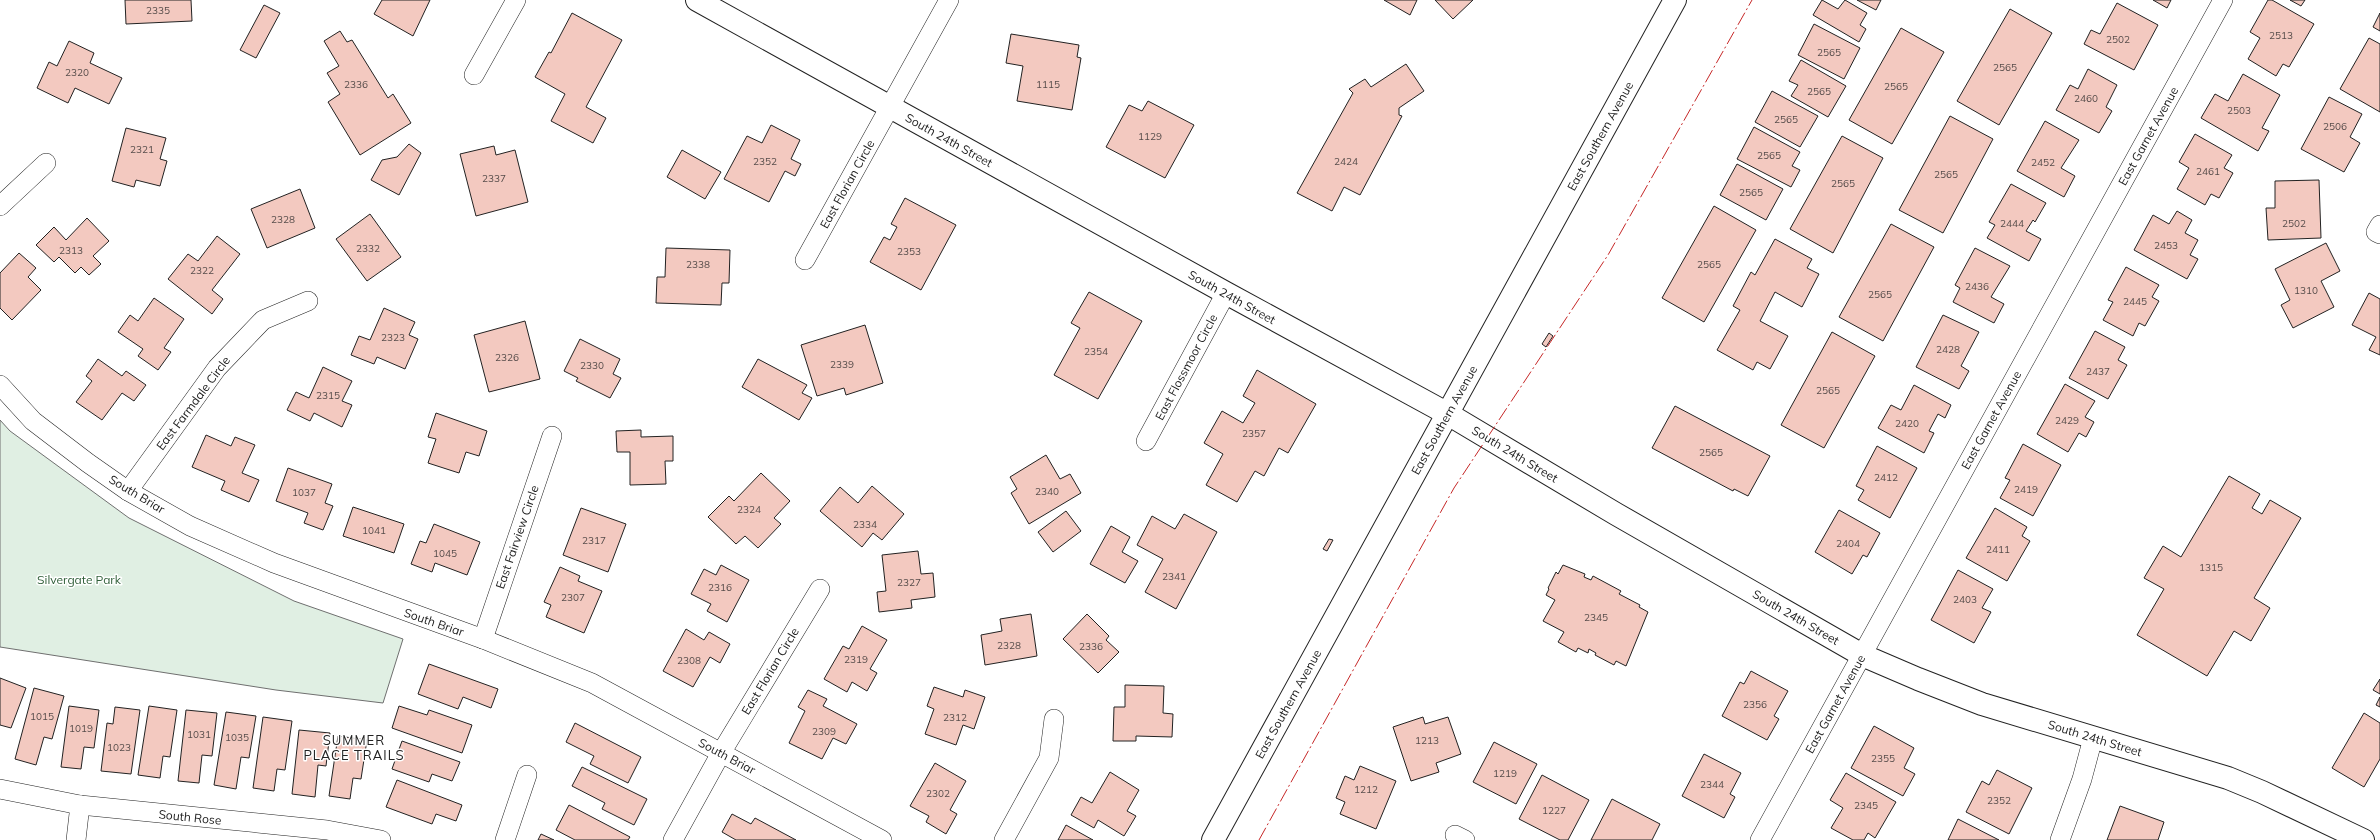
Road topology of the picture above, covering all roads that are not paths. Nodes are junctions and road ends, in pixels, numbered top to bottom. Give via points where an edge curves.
1 (516, 0) edge
2 (697, 0) edge
3 (949, 0) edge
4 (1674, 0) edge
5 (2223, 0) edge
6 (474, 75) dead end
7 (889, 107) junction
8 (46, 163) dead end
9 (0, 206) edge
10 (805, 260) dead end
11 (1226, 294) junction
12 (308, 301) dead end
13 (0, 385) edge
14 (1448, 414) junction
15 (552, 436) dead end
16 (1146, 441) dead end
17 (128, 491) junction
18 (820, 589) dead end
19 (482, 639) junction
20 (1862, 655) junction
21 (1054, 719) dead end
22 (2093, 738) junction
23 (721, 753) junction
24 (527, 775) dead end
25 (0, 789) edge
26 (80, 805) junction
27 (326, 835) edge
28 (76, 840) edge
29 (381, 840) edge
30 (505, 840) edge
31 (673, 840) edge
32 (882, 840) edge
33 (1004, 840) edge
34 (1213, 840) edge
35 (1760, 840) edge
36 (2060, 840) edge
37 (2363, 840) edge

1 - 6 street
2 - 7 street, South 24th Street
3 - 7 street, East Florian Circle
4 - 14 street, East Southern Avenue
5 - 20 street, East Garnet Avenue
7 - 10 street, East Florian Circle
7 - 11 street, South 24th Street
8 - 9 street
11 - 14 street, South 24th Street
11 - 16 street, East Flossmoor Circle
12 - 17 street, East Farmdale Circle via 263,320 217,368
13 - 17 street, South Briar via 33,421
14 - 20 street, South 24th Street via 1622,518
14 - 34 street, East Southern Avenue
15 - 19 street, East Fairview Circle
17 - 19 street, South Briar via 190,526 274,563
18 - 23 street, East Florian Circle
19 - 23 street, South Briar via 592,683
20 - 22 street, South 24th Street via 1982,704
20 - 35 street, East Garnet Avenue
21 - 33 street via 1050,758
22 - 36 street via 2082,779
22 - 37 street, South 24th Street via 2228,778
23 - 31 street, East Florian Circle
23 - 32 street, South Briar
24 - 30 street
25 - 26 street, South Rose
26 - 27 street, South Rose
26 - 28 street
27 - 29 street, South Rose

